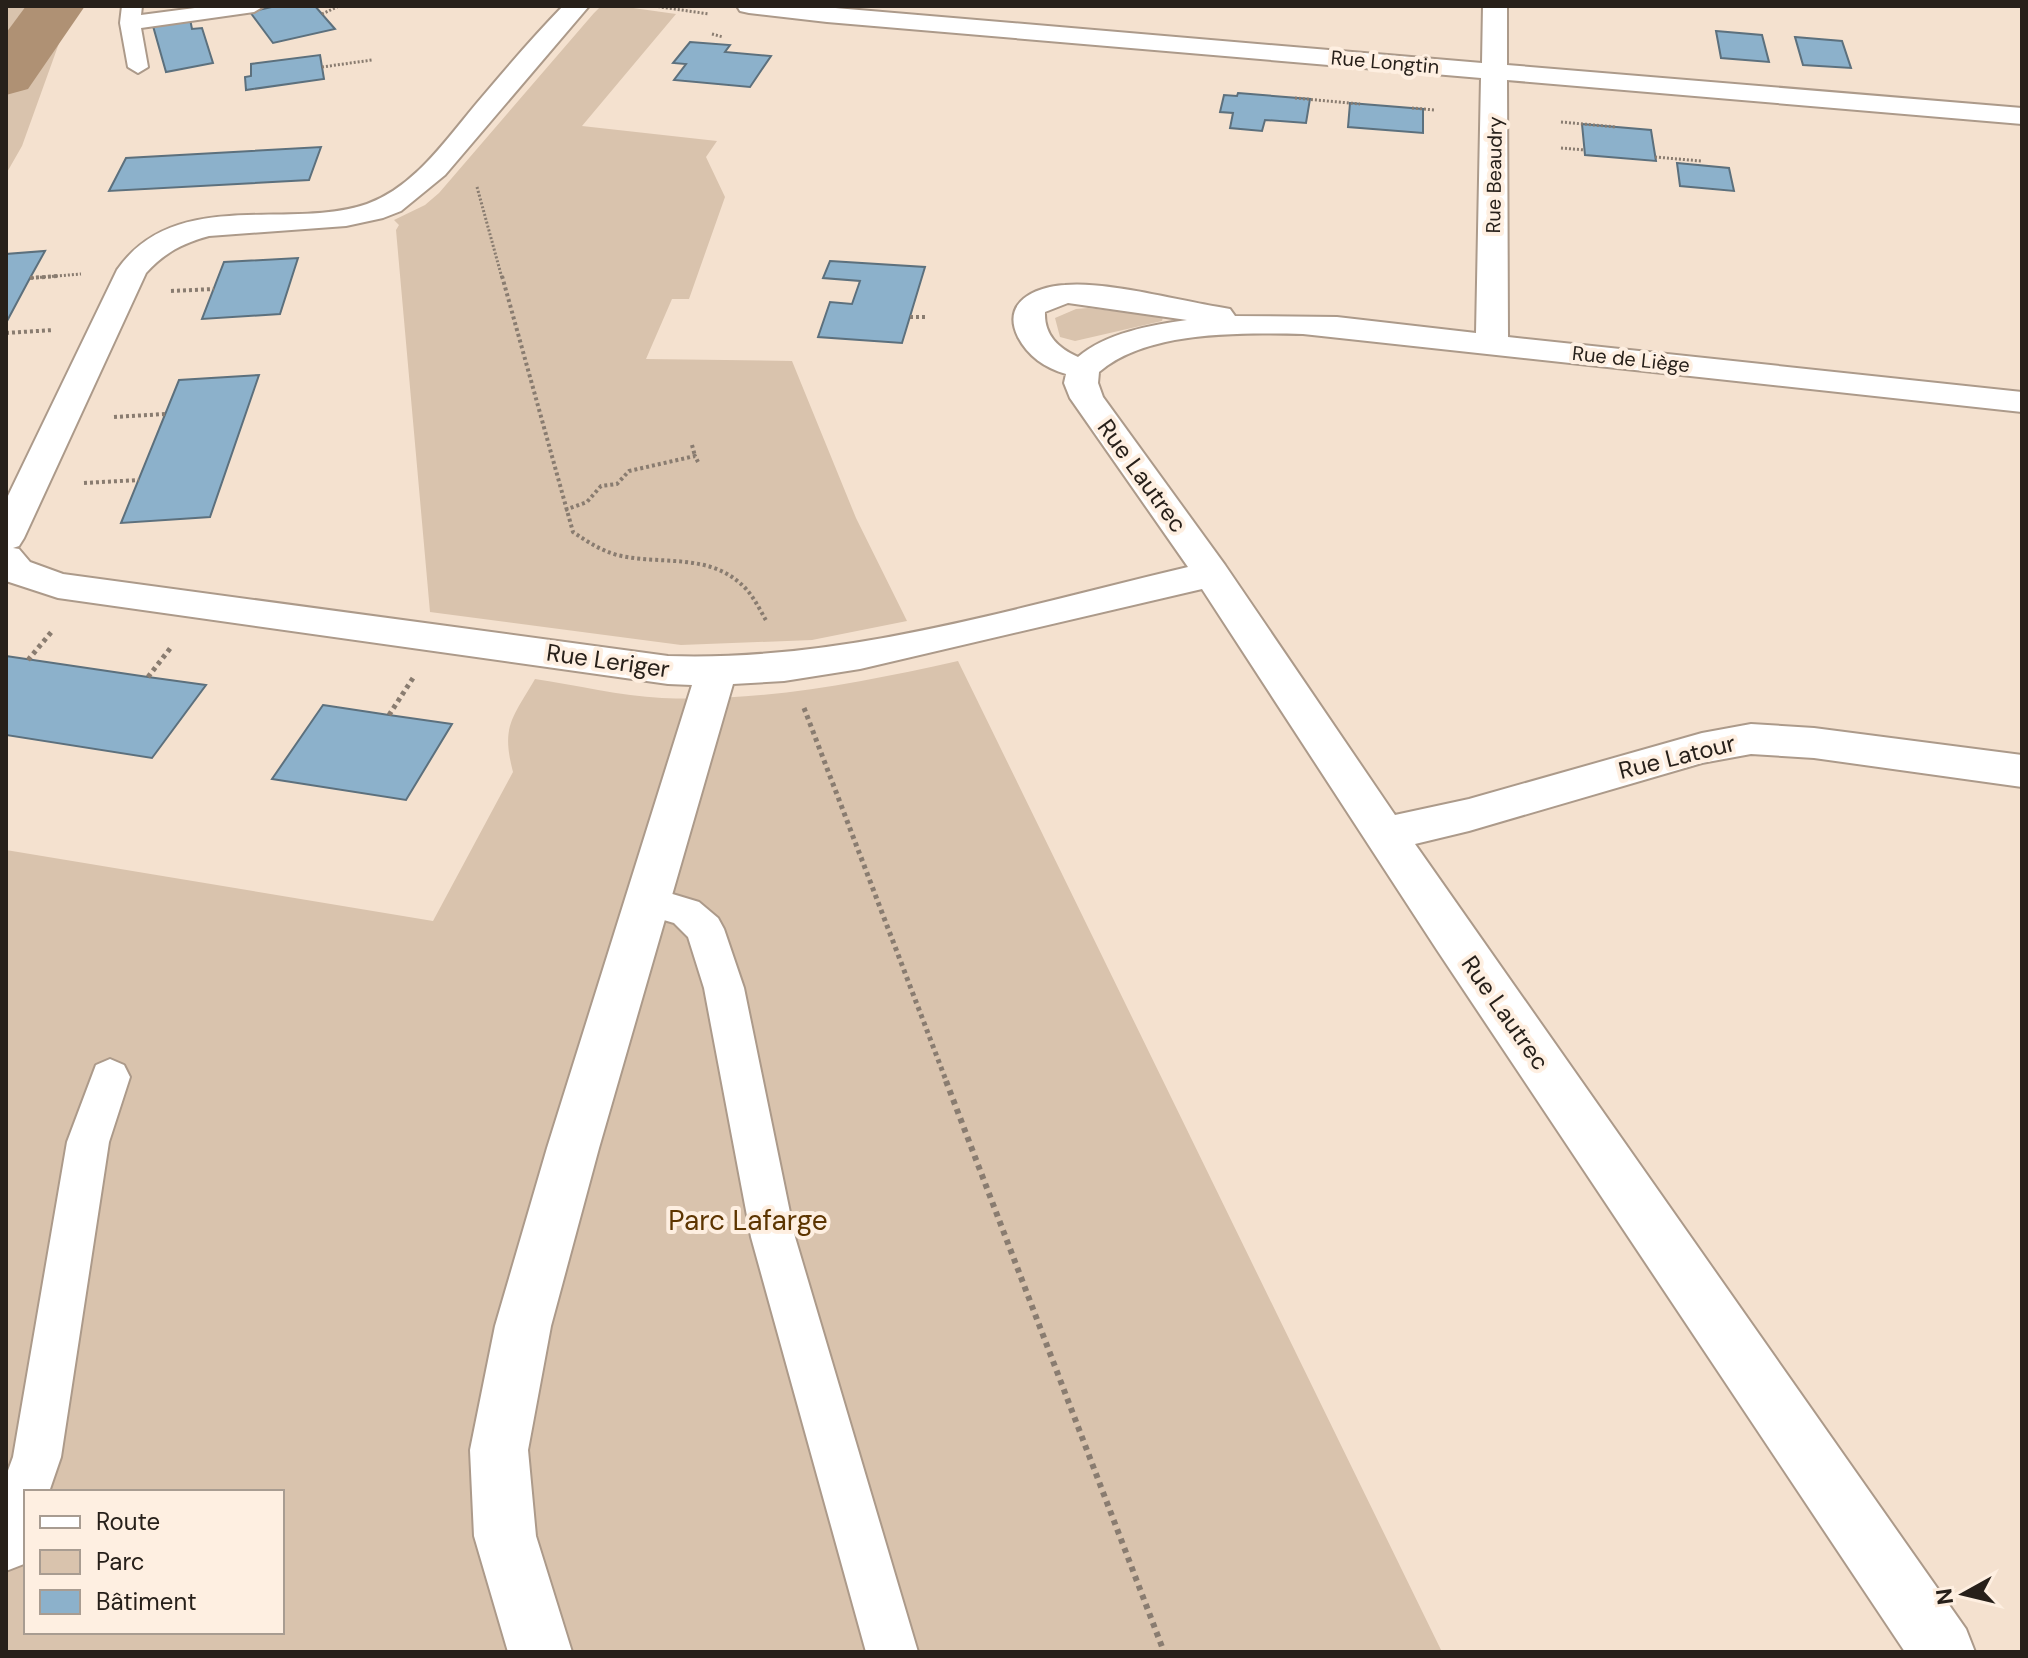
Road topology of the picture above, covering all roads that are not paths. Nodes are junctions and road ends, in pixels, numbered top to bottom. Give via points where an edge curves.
1 (254, 6) edge
2 (577, 6) edge
3 (749, 6) edge
4 (1495, 6) edge
5 (131, 15) edge
6 (138, 67) dead end
7 (1495, 71) junction
8 (2022, 116) edge
9 (1239, 325) junction
10 (1492, 345) junction
11 (1083, 369) junction
12 (2022, 402) edge
13 (6, 538) edge
14 (6, 558) edge
15 (1212, 574) junction
16 (716, 673) junction
17 (2022, 771) edge
18 (1386, 834) junction
19 (646, 901) junction
20 (110, 1077) dead end
21 (26, 1490) edge
22 (24, 1494) edge
23 (6, 1546) edge
24 (540, 1652) edge
25 (892, 1652) edge
26 (1943, 1652) edge

1 - 5 lane
2 - 13 street via 402,200 351,217 222,225 178,236 146,253 132,270
3 - 7 street, Rue Longtin
4 - 7 street, Rue Beaudry
5 - 6 lane
7 - 8 street, Rue Longtin
7 - 10 street, Rue Beaudry
9 - 10 street, Rue de Liège via 1315,326
9 - 11 street, Rue de Liège via 1117,347 1094,357
9 - 11 street, Rue de Liège via 1210,313 1091,295 1064,294 1030,307 1032,332 1042,349 1054,360
10 - 12 street, Rue de Liège
11 - 15 street, Rue Lautrec via 1087,398
14 - 16 street, Rue Leriger via 17,571 58,586
15 - 16 street, Rue Leriger via 875,653 788,668
15 - 18 street, Rue Lautrec
16 - 19 street
17 - 18 street, Rue Latour via 1751,739
18 - 26 street, Rue Lautrec
19 - 24 street via 523,1326 499,1450 505,1536
19 - 25 lane via 686,912 705,929 724,988 773,1237
20 - 21 lane via 88,1142 37,1457
22 - 23 lane

